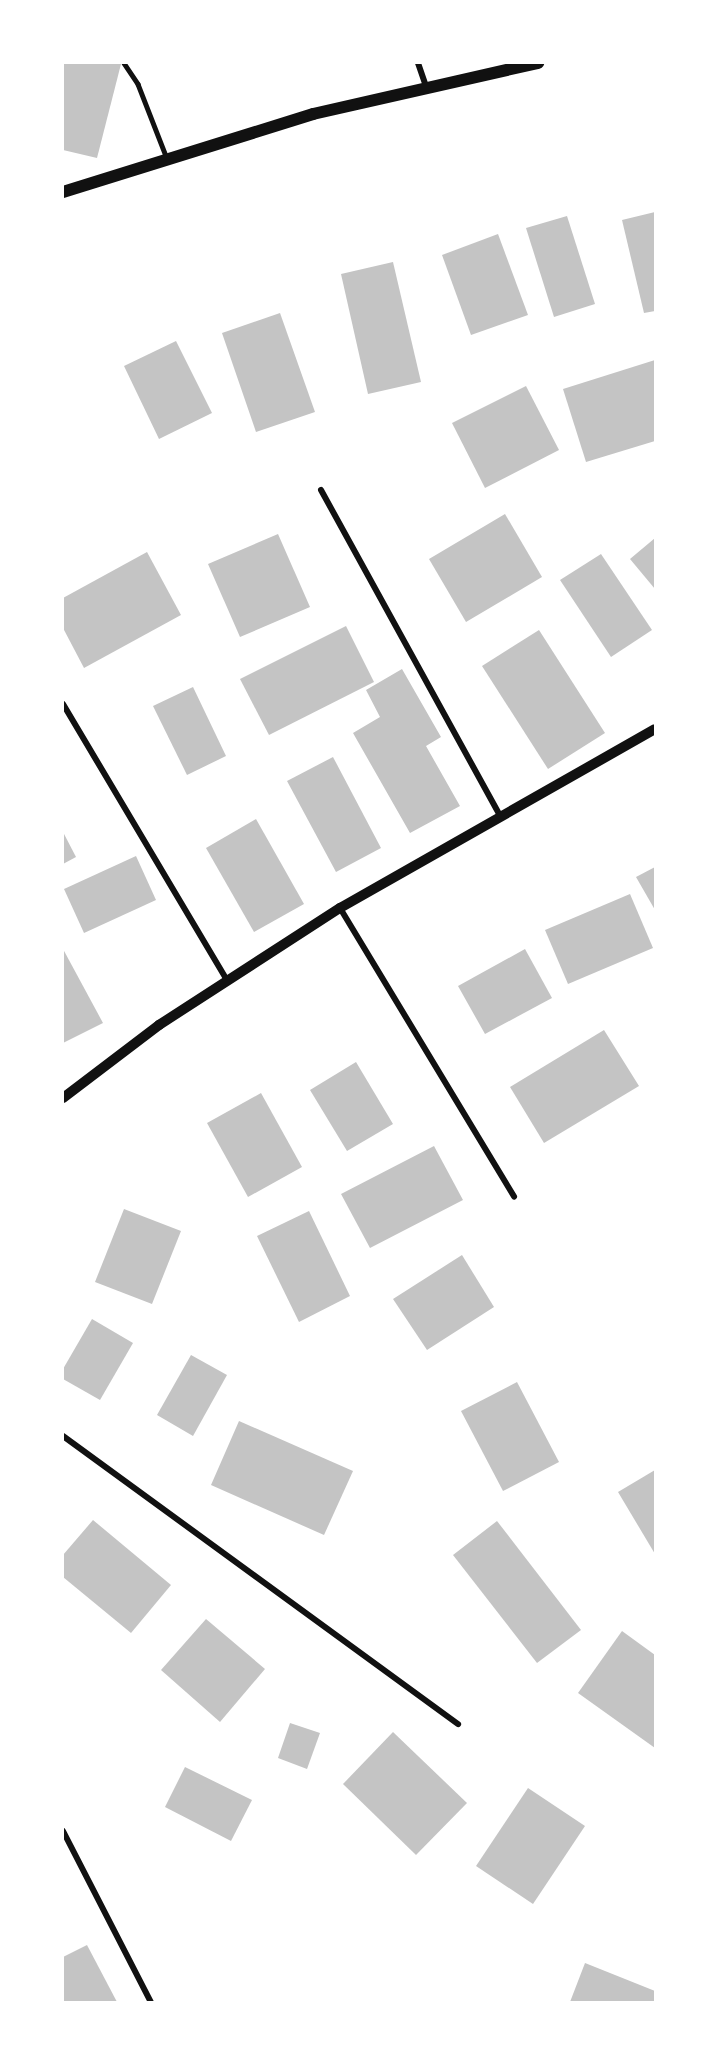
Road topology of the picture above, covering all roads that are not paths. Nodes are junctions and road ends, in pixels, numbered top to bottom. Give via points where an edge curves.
1 (124, 63) edge
2 (418, 63) edge
3 (538, 63) edge
4 (426, 86) junction
5 (166, 156) junction
6 (63, 192) edge
7 (321, 490) dead end
8 (63, 704) edge
9 (655, 729) edge
10 (502, 819) junction
11 (340, 908) junction
12 (228, 982) junction
13 (63, 1098) edge
14 (514, 1197) dead end
15 (63, 1436) edge
16 (458, 1724) dead end
17 (63, 1832) edge
18 (151, 2002) edge

1 - 5 lane via 138,84
2 - 4 street
3 - 4 main road
4 - 5 main road
5 - 6 main road
7 - 10 street
8 - 12 street
9 - 10 street
10 - 11 street
11 - 12 street
11 - 14 street
12 - 13 street via 159,1025
15 - 16 street
17 - 18 street

